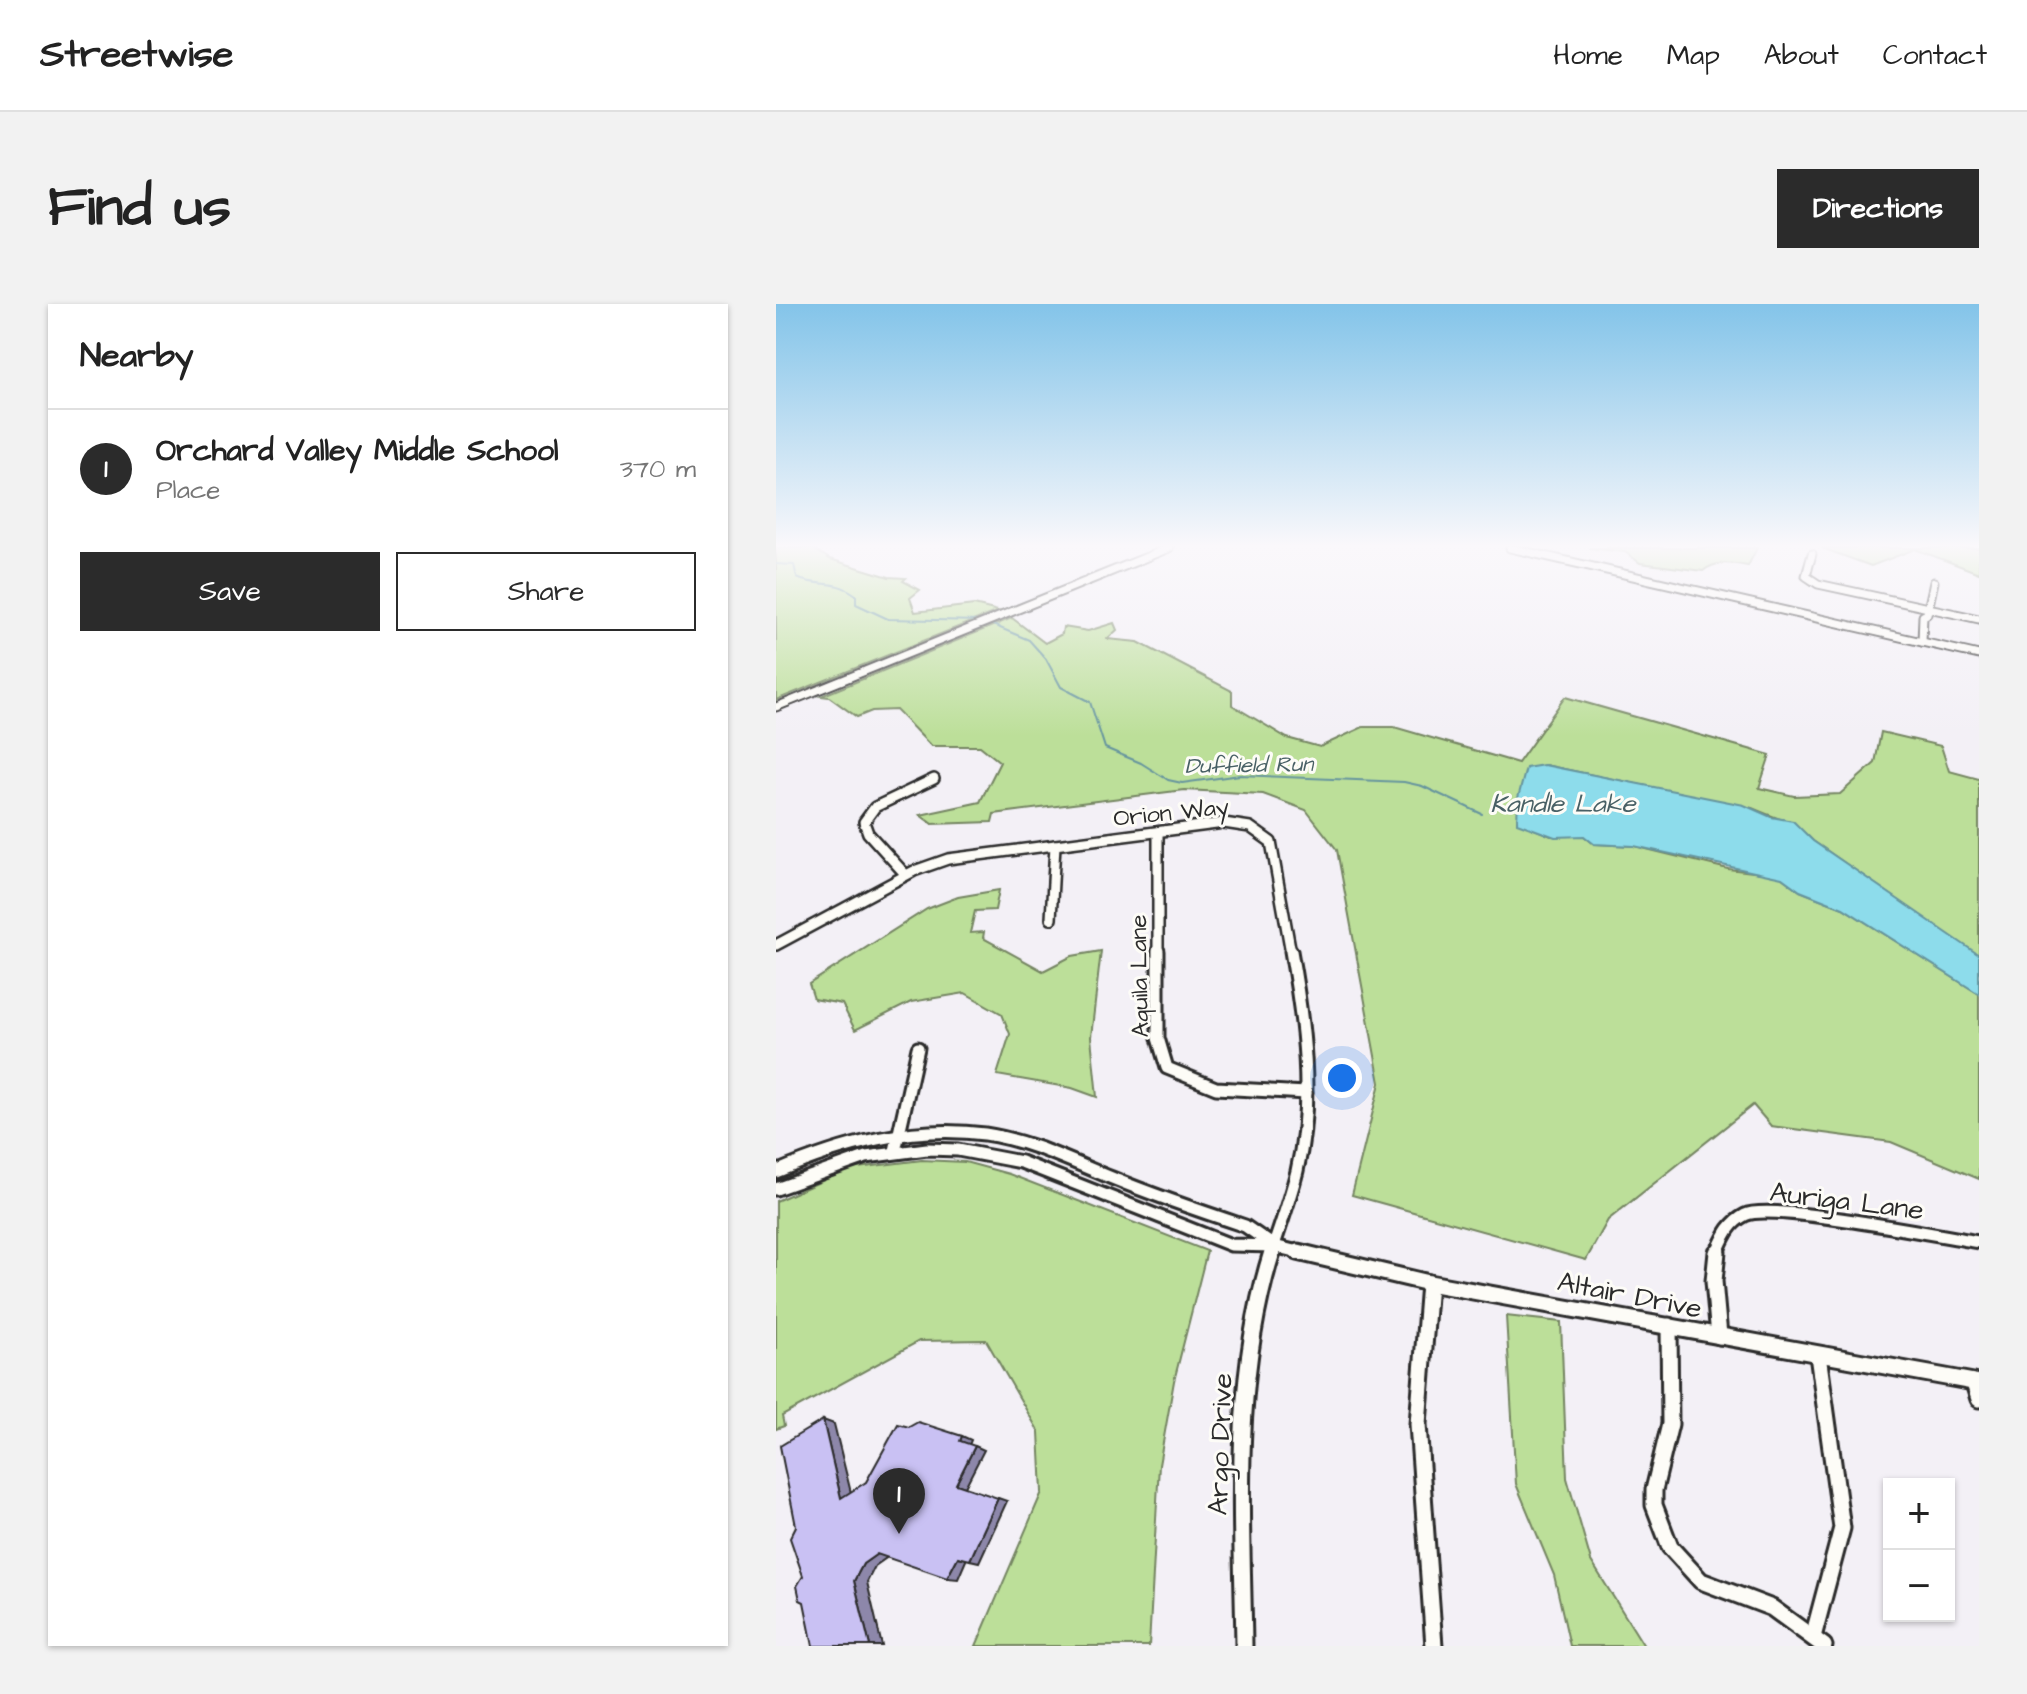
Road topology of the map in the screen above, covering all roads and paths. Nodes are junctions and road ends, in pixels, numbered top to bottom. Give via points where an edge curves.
1 (1014, 611) edge
2 (1784, 611) edge
3 (1928, 611) junction
4 (1979, 619) edge
5 (1922, 642) junction
6 (1931, 644) junction
7 (1979, 655) edge
8 (776, 707) edge
9 (934, 779) dead end
10 (1158, 833) junction
11 (1055, 845) junction
12 (906, 875) junction
13 (1051, 919) dead end
14 (776, 945) edge
15 (918, 1048) dead end
16 (1306, 1093) junction
17 (899, 1134) junction
18 (895, 1151) junction
19 (776, 1172) edge
20 (776, 1189) edge
21 (1979, 1242) edge
22 (1274, 1246) junction
23 (1429, 1283) junction
24 (1669, 1326) junction
25 (1719, 1336) junction
26 (1818, 1355) junction
27 (1977, 1383) edge
28 (1979, 1399) edge
29 (1819, 1641) edge
30 (1244, 1646) edge
31 (1434, 1646) edge

1 - 8 street
2 - 5 street
3 - 4 street
3 - 5 street
3 - 6 street
5 - 6 street
6 - 7 street
9 - 12 street via 875,807 864,822
10 - 11 street, Orion Way
10 - 16 street, Orion Way via 1234,823 1259,831 1271,842 1303,1017
10 - 16 street, Aquila Lane via 1158,1038 1167,1068 1188,1081 1228,1090
11 - 12 street, Orion Way via 948,859
11 - 13 street
12 - 14 street, Orion Way
15 - 17 street
16 - 22 street, Orion Way via 1297,1170
17 - 18 street
17 - 19 street, Altair Drive via 833,1148
17 - 22 street, Altair Drive via 956,1131 1018,1140 1245,1226
18 - 20 street, Altair Drive via 834,1165
18 - 22 street, Altair Drive via 950,1148 1004,1157 1217,1241 1239,1247
21 - 25 street, Auriga Lane via 1789,1214 1748,1213 1729,1226 1716,1254
22 - 23 street, Altair Drive
22 - 30 street, Argo Drive via 1250,1336 1243,1395
23 - 24 street, Altair Drive
23 - 31 street via 1418,1424
24 - 25 street, Altair Drive
24 - 29 street via 1670,1424 1654,1490 1664,1535 1678,1559 1701,1581 1772,1608
25 - 26 street, Altair Drive
26 - 27 street, Altair Drive
26 - 29 street via 1842,1528
27 - 28 street

